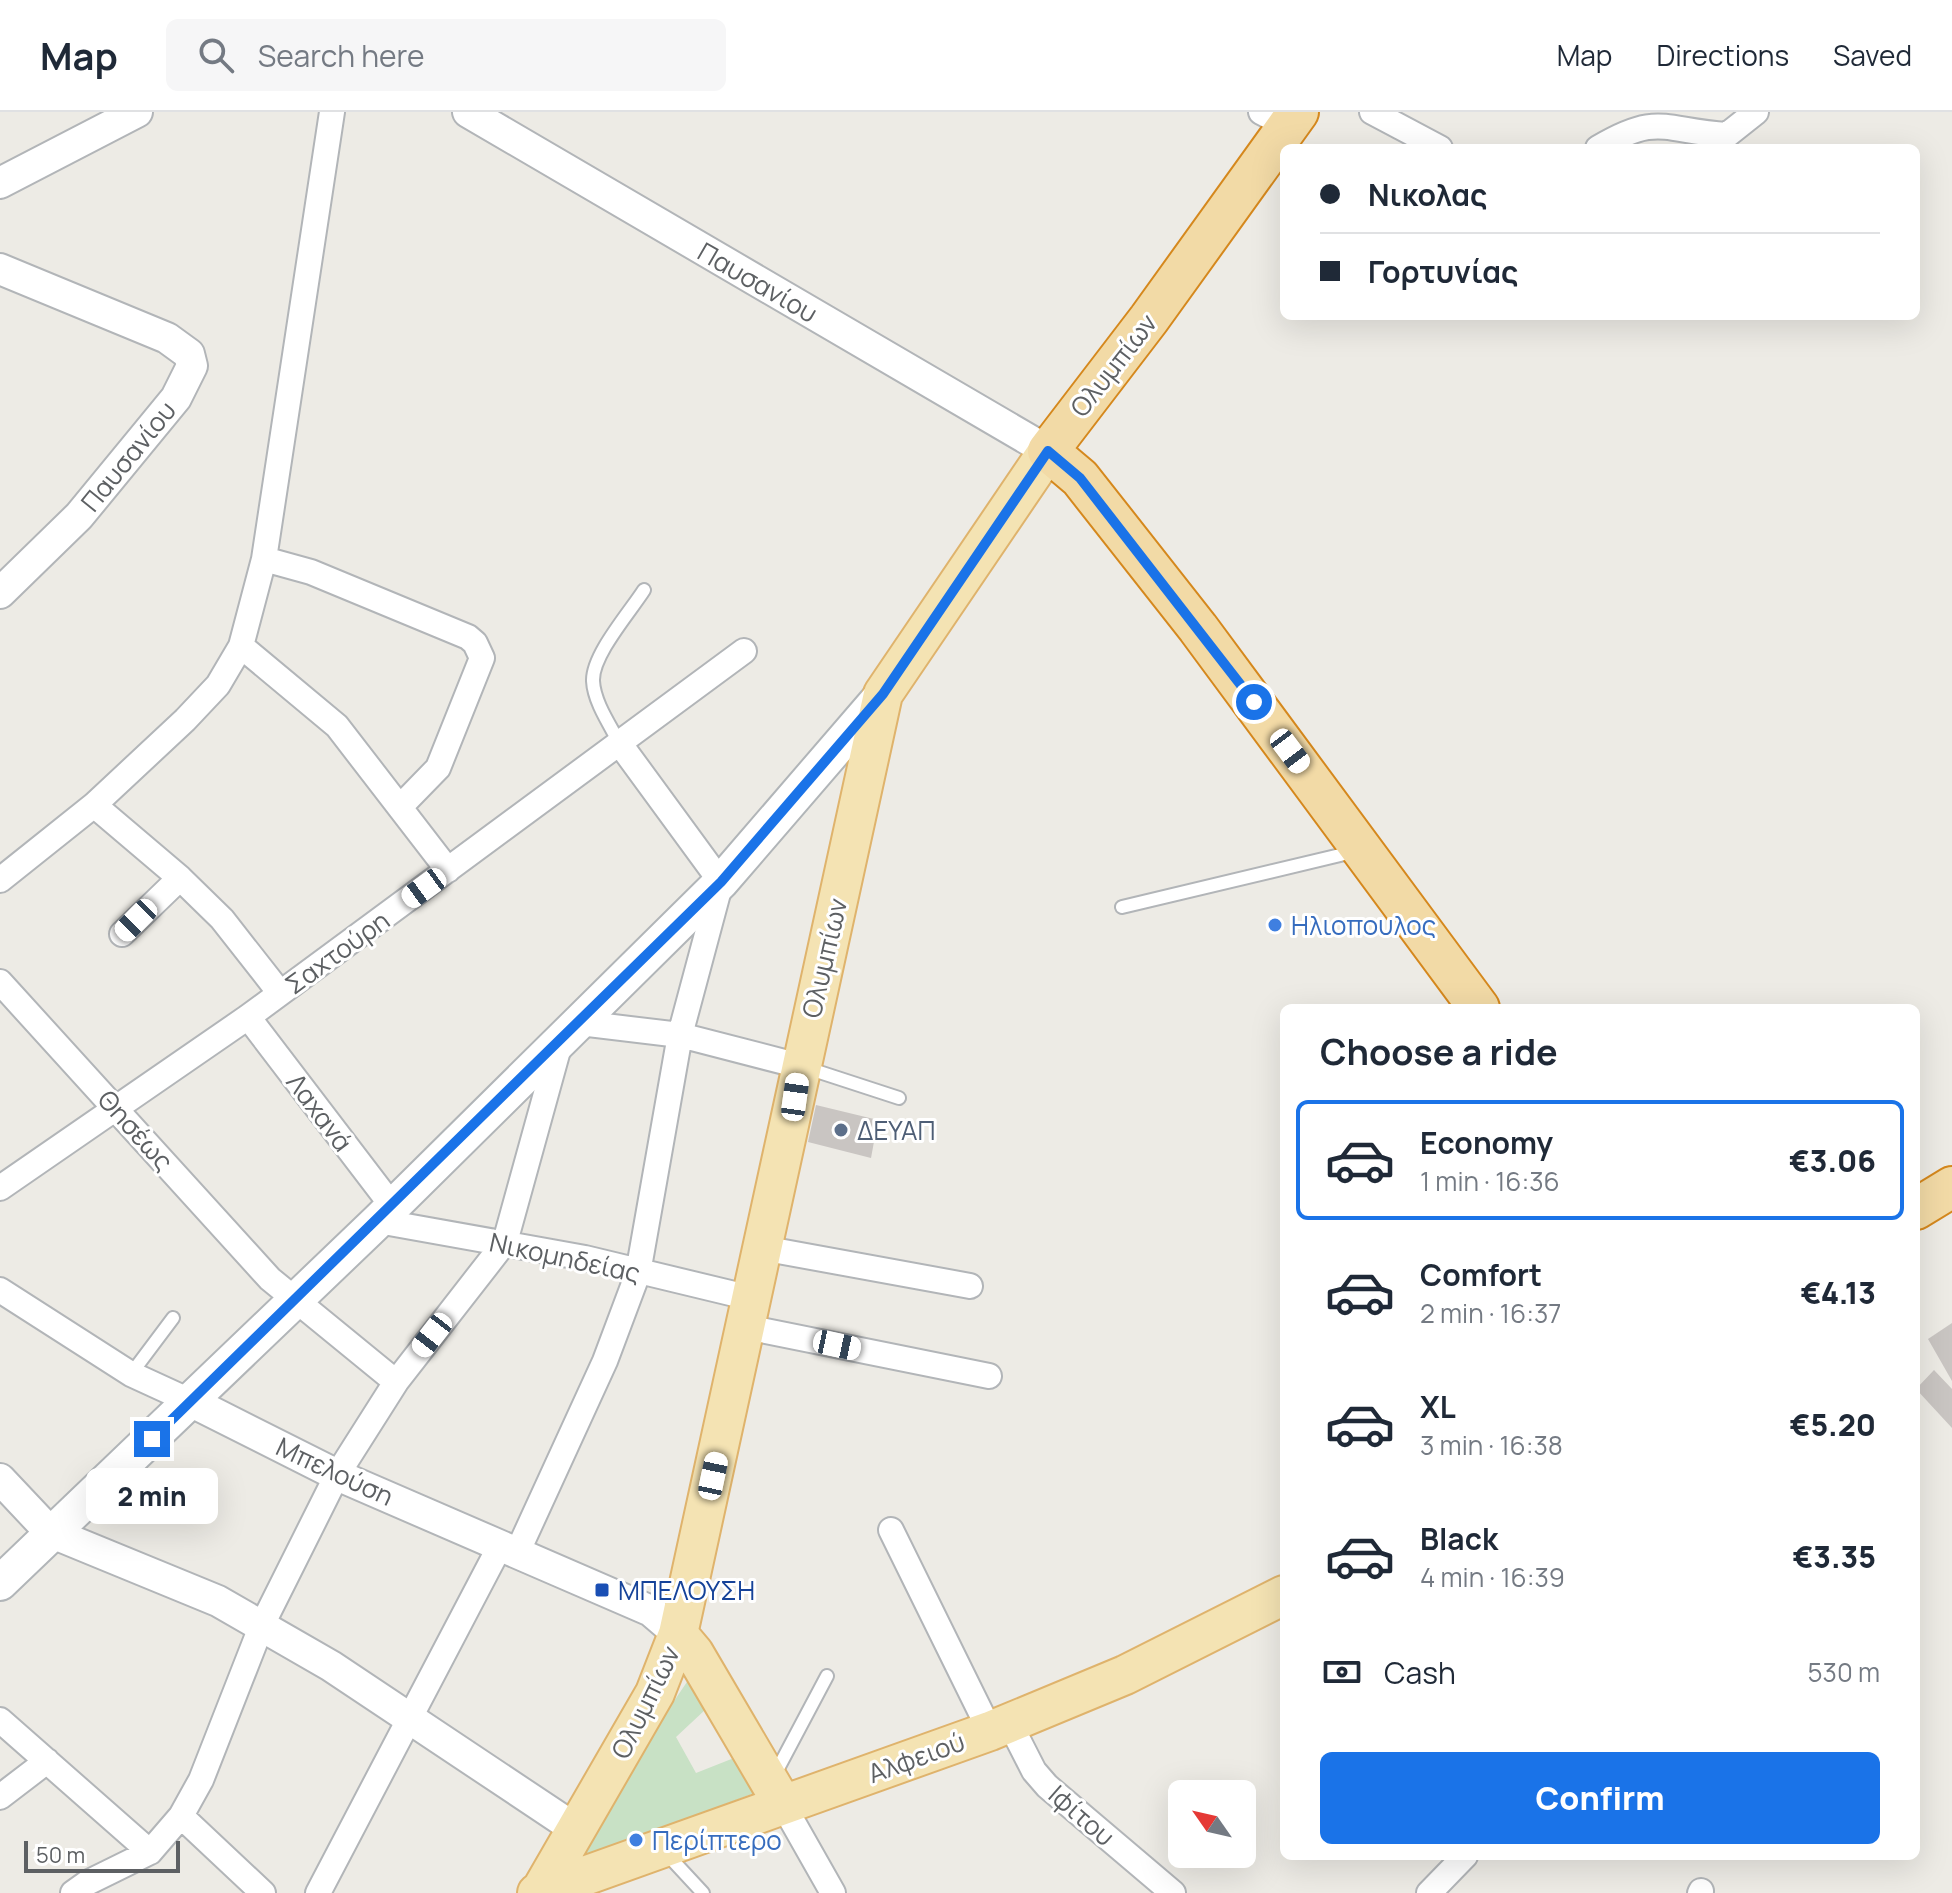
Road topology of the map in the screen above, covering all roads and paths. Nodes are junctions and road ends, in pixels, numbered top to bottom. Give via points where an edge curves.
1 (137, 112) edge
2 (332, 112) edge
3 (468, 112) edge
4 (1372, 112) edge
5 (1756, 112) edge
6 (1282, 116) edge
7 (1734, 141) edge
8 (1432, 144) edge
9 (1602, 144) edge
10 (0, 183) edge
11 (0, 269) edge
12 (1048, 451) junction
13 (264, 559) junction
14 (644, 590) dead end
15 (0, 593) edge
16 (241, 646) junction
17 (744, 651) dead end
18 (883, 694) junction
19 (620, 744) junction
20 (94, 805) junction
21 (400, 807) junction
22 (1364, 850) junction
23 (448, 870) junction
24 (180, 878) junction
25 (0, 880) edge
26 (721, 882) junction
27 (1122, 907) dead end
28 (122, 934) dead end
29 (0, 982) edge
30 (280, 993) junction
31 (1476, 1004) edge
32 (248, 1017) junction
33 (570, 1033) junction
34 (680, 1035) junction
35 (800, 1066) junction
36 (899, 1098) dead end
37 (116, 1108) junction
38 (1952, 1187) edge
39 (0, 1188) edge
40 (1920, 1207) edge
41 (385, 1214) junction
42 (505, 1242) junction
43 (762, 1248) junction
44 (638, 1273) junction
45 (970, 1286) dead end
46 (0, 1290) edge
47 (282, 1290) junction
48 (749, 1312) junction
49 (173, 1318) dead end
50 (131, 1374) junction
51 (989, 1376) dead end
52 (396, 1382) junction
53 (192, 1402) junction
54 (337, 1475) junction
55 (0, 1479) edge
56 (891, 1530) dead end
57 (50, 1532) junction
58 (508, 1550) junction
59 (0, 1583) edge
60 (1280, 1597) edge
61 (261, 1627) junction
62 (678, 1634) junction
63 (827, 1676) dead end
64 (409, 1717) junction
65 (0, 1720) edge
66 (1000, 1726) junction
67 (47, 1761) junction
68 (776, 1793) junction
69 (0, 1797) edge
70 (181, 1816) junction
71 (577, 1830) junction
72 (662, 1849) junction
73 (150, 1852) junction
74 (1461, 1860) edge
75 (538, 1892) edge
76 (73, 1893) edge
77 (263, 1893) edge
78 (318, 1893) edge
79 (703, 1893) edge
80 (833, 1893) edge
81 (1173, 1893) edge
82 (1429, 1893) edge

1 - 10 street
2 - 13 street
3 - 12 street, Παυσανίου
4 - 8 street
5 - 7 street
6 - 12 highway, Ολυμπίων via 1158,307
7 - 9 street via 1653,116 1619,128
11 - 15 street, Παυσανίου via 167,338 189,354 192,366 176,398 79,516
12 - 18 main road, Ολυμπίων
12 - 22 highway via 1080,478
13 - 16 street
13 - 21 street via 311,572 468,637 480,650 482,658 438,768
14 - 19 lane via 595,667 593,683
16 - 20 street via 207,697
16 - 21 street via 337,726
17 - 19 street, Σαχτούρη
18 - 26 main road
18 - 35 main road, Ολυμπίων
19 - 23 street, Σαχτούρη
19 - 26 street
20 - 24 street
20 - 25 street
21 - 23 street
22 - 27 lane
22 - 31 highway
23 - 30 street, Σαχτούρη
24 - 28 street
24 - 30 street via 222,919
26 - 33 main road
26 - 34 street
29 - 37 street, Θησέως
30 - 32 street, Σαχτούρη
32 - 37 street, Σαχτούρη
32 - 41 street, Λαχανά
33 - 34 street
33 - 41 main road
33 - 42 street
34 - 35 street
34 - 44 street
35 - 36 lane
35 - 43 main road, Ολυμπίων
37 - 39 street, Σαχτούρη
37 - 47 street, Θησέως
38 - 40 highway
41 - 42 street, Νικομηδείας
41 - 47 main road
42 - 44 street, Νικομηδείας
42 - 52 street
43 - 45 street
43 - 48 main road, Ολυμπίων
44 - 48 street, Νικομηδείας
44 - 58 street via 605,1361
46 - 50 street, Μπελούση
47 - 52 street, Θησέως
47 - 53 main road
48 - 51 street, Νικομηδείας
48 - 62 main road, Ολυμπίων
49 - 50 lane
50 - 53 street, Μπελούση
52 - 54 street
53 - 54 street, Μπελούση
53 - 57 main road
54 - 58 street, Μπελούση
54 - 61 street
55 - 57 street
56 - 66 street, Ιφίτου
57 - 59 main road
57 - 61 street via 218,1601
58 - 62 street, Μπελούση via 651,1611
58 - 64 street
60 - 66 main road, Αλφειού via 1125,1675
61 - 64 street
61 - 70 street via 201,1780
62 - 68 main road
62 - 71 main road, Ολυμπίων via 655,1693
63 - 68 lane
64 - 71 street
64 - 78 street
65 - 67 street
66 - 68 main road, Αλφειού
66 - 81 street, Ιφίτου via 1047,1786
67 - 69 street
67 - 73 street
68 - 72 main road, Αλφειού
68 - 80 street
70 - 73 street
70 - 77 street
71 - 75 main road, Ολυμπίων
72 - 75 main road, Αλφειού
72 - 79 lane
73 - 76 street
74 - 82 street

